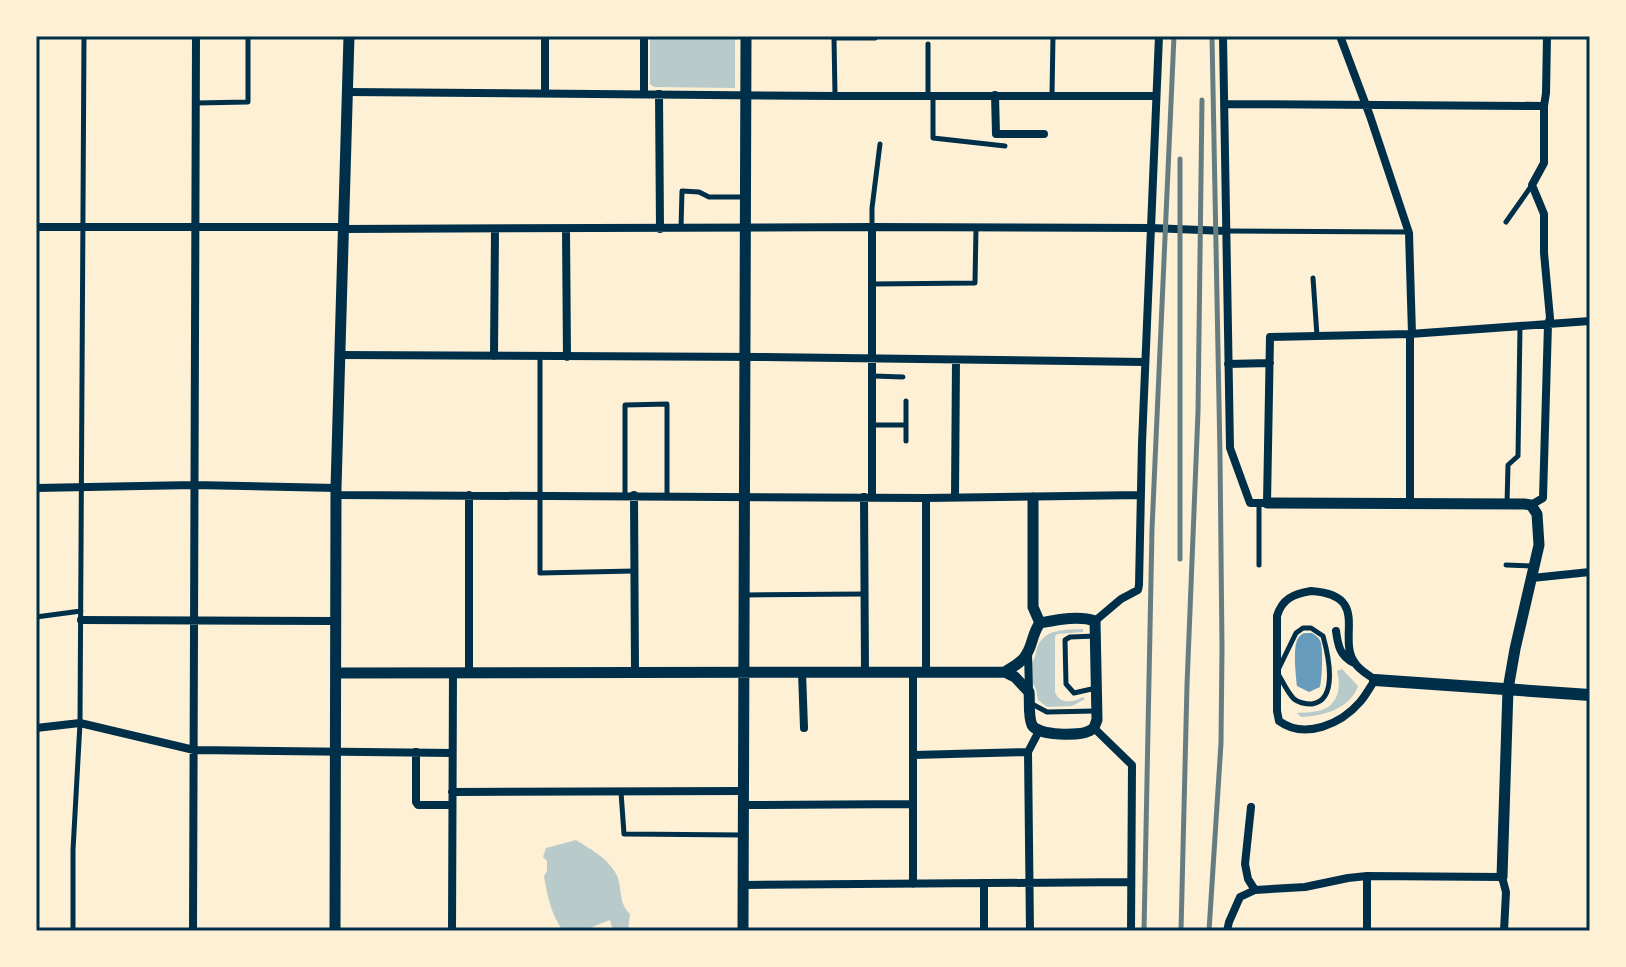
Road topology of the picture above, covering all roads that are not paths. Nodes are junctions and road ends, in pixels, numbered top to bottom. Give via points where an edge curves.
1 (84, 36) edge
2 (196, 36) edge
3 (248, 36) edge
4 (349, 36) edge
5 (545, 36) edge
6 (644, 36) edge
7 (746, 36) edge
8 (875, 36) edge
9 (1053, 36) edge
10 (1159, 36) edge
11 (1223, 36) edge
12 (1340, 36) edge
13 (1547, 36) edge
14 (928, 44) dead end
15 (347, 92) junction
16 (545, 93) junction
17 (644, 94) junction
18 (659, 94) junction
19 (745, 95) junction
20 (930, 95) junction
21 (995, 95) junction
22 (1052, 95) junction
23 (835, 96) junction
24 (1156, 96) junction
25 (195, 103) junction
26 (1224, 104) junction
27 (1364, 104) junction
28 (1544, 106) junction
29 (1044, 134) dead end
30 (880, 144) dead end
31 (1005, 146) dead end
32 (1532, 185) junction
33 (746, 197) junction
34 (1506, 222) dead end
35 (83, 226) junction
36 (36, 227) edge
37 (196, 227) junction
38 (872, 227) junction
39 (342, 228) junction
40 (681, 228) junction
41 (746, 228) junction
42 (976, 228) junction
43 (1151, 228) junction
44 (495, 229) junction
45 (566, 229) junction
46 (660, 229) junction
47 (1226, 231) junction
48 (1409, 232) junction
49 (1313, 278) dead end
50 (873, 284) junction
51 (1590, 321) edge
52 (1548, 324) junction
53 (1520, 327) junction
54 (1411, 334) junction
55 (1317, 337) junction
56 (340, 355) junction
57 (494, 356) junction
58 (540, 357) junction
59 (567, 357) junction
60 (746, 357) junction
61 (873, 359) junction
62 (956, 360) junction
63 (1145, 362) junction
64 (1270, 363) junction
65 (1228, 364) junction
66 (873, 376) junction
67 (903, 377) dead end
68 (906, 401) dead end
69 (873, 425) junction
70 (906, 425) junction
71 (906, 441) dead end
72 (194, 485) junction
73 (82, 487) junction
74 (36, 488) edge
75 (336, 492) junction
76 (469, 495) junction
77 (539, 495) junction
78 (630, 495) junction
79 (667, 495) junction
80 (1141, 495) junction
81 (745, 496) junction
82 (868, 497) junction
83 (955, 497) junction
84 (926, 498) junction
85 (1033, 498) junction
86 (1263, 503) junction
87 (1410, 503) junction
88 (1507, 504) junction
89 (1531, 505) junction
90 (1259, 565) dead end
91 (1506, 565) dead end
92 (634, 571) junction
93 (1534, 572) junction
94 (1590, 572) edge
95 (865, 594) junction
96 (745, 595) junction
97 (81, 616) junction
98 (36, 617) edge
99 (195, 620) junction
100 (335, 621) junction
101 (1095, 621) junction
102 (1040, 623) junction
103 (1336, 631) dead end
104 (1096, 636) junction
105 (1028, 653) junction
106 (1354, 663) junction
107 (865, 671) junction
108 (453, 672) junction
109 (469, 672) junction
110 (635, 672) junction
111 (744, 672) junction
112 (802, 672) junction
113 (920, 672) junction
114 (1005, 672) junction
115 (1277, 672) junction
116 (336, 673) junction
117 (1375, 680) junction
118 (1097, 688) junction
119 (1508, 689) junction
120 (1590, 695) edge
121 (1030, 697) junction
122 (1096, 711) junction
123 (80, 723) junction
124 (36, 728) edge
125 (804, 728) dead end
126 (1094, 728) junction
127 (1039, 731) junction
128 (194, 750) junction
129 (336, 752) junction
130 (416, 752) junction
131 (1028, 752) junction
132 (452, 753) junction
133 (913, 755) junction
134 (743, 791) junction
135 (452, 792) junction
136 (621, 792) junction
137 (912, 804) junction
138 (452, 805) junction
139 (743, 805) junction
140 (1251, 807) dead end
141 (743, 835) junction
142 (1367, 876) junction
143 (1502, 877) junction
144 (1131, 882) junction
145 (913, 884) junction
146 (984, 884) junction
147 (1030, 884) junction
148 (743, 885) junction
149 (1255, 890) junction
150 (73, 931) edge
151 (193, 931) edge
152 (335, 931) edge
153 (452, 931) edge
154 (743, 931) edge
155 (984, 931) edge
156 (1030, 931) edge
157 (1131, 931) edge
158 (1227, 931) edge
159 (1367, 931) edge
160 (1504, 931) edge

1 - 35 lane
2 - 25 street
3 - 25 lane via 248,102
4 - 15 street
5 - 16 street
6 - 17 street
7 - 19 street
8 - 23 lane via 834,38
9 - 22 lane
10 - 24 street
11 - 26 street
12 - 27 street
13 - 28 street
14 - 20 lane
15 - 16 street
15 - 39 street
16 - 17 street
17 - 18 street
18 - 19 street
18 - 46 street
19 - 23 street
19 - 33 street
20 - 21 street
20 - 23 street
20 - 31 lane via 933,138
21 - 22 street
21 - 29 street via 996,134
22 - 24 street
24 - 43 street
25 - 37 street
26 - 27 street
26 - 47 street
27 - 28 street
27 - 48 street
28 - 32 street via 1544,163
30 - 38 lane
32 - 34 lane
32 - 52 street via 1544,214
33 - 40 lane via 682,191
33 - 41 street
35 - 36 street
35 - 37 street
35 - 73 lane
37 - 39 street
37 - 72 street
38 - 41 street
38 - 42 street
38 - 50 street
39 - 44 street
39 - 56 street
40 - 41 street
40 - 46 street
41 - 60 street
42 - 43 street
42 - 50 lane via 975,283
43 - 47 street
43 - 63 street
44 - 45 street
44 - 57 street
45 - 46 street
45 - 59 street
47 - 48 lane
47 - 65 street
48 - 54 street
49 - 55 lane
50 - 61 street
51 - 52 street
52 - 53 street
52 - 89 street via 1543,498
53 - 54 street
53 - 88 lane via 1518,456 1508,465
54 - 55 street
54 - 87 street
55 - 64 street via 1270,337
56 - 57 street
56 - 75 street
57 - 58 street
58 - 59 street
58 - 77 lane
59 - 60 street
60 - 61 street
60 - 81 street
61 - 62 street
61 - 66 street
62 - 63 street
62 - 83 street
63 - 80 street
64 - 65 street
64 - 86 street
65 - 86 street via 1230,448 1250,503
66 - 67 lane
66 - 69 street
68 - 70 lane
69 - 70 lane
69 - 82 street
70 - 71 lane
72 - 73 street
72 - 75 street
72 - 99 street
73 - 74 street
73 - 97 lane
75 - 76 street
75 - 100 street
76 - 77 street
76 - 109 street
77 - 78 street
77 - 92 lane via 540,573
78 - 79 street
78 - 79 lane via 625,405 667,404
78 - 92 street
79 - 81 street
80 - 85 street
80 - 101 street via 1138,590
81 - 82 street
81 - 96 street
82 - 84 street
82 - 95 street
83 - 84 street
83 - 85 street
84 - 113 street
85 - 102 street via 1033,607
86 - 87 street
86 - 90 lane
87 - 88 street
88 - 89 street
89 - 93 street via 1537,514 1539,545
91 - 93 lane
92 - 110 street
93 - 94 street
93 - 119 street
95 - 96 lane
95 - 107 street
96 - 111 street
97 - 98 lane
97 - 99 street
97 - 123 lane
99 - 100 street
99 - 128 street
100 - 116 street
101 - 102 street
101 - 104 street
102 - 105 street
103 - 106 street via 1339,648
104 - 118 street
104 - 118 lane via 1065,640 1069,690
105 - 114 street
105 - 121 street
106 - 115 street via 1344,605 1336,597 1311,591 1289,597 1280,608
106 - 117 street
107 - 112 street
107 - 113 street
108 - 109 street
108 - 116 street
108 - 132 street
109 - 110 street
110 - 111 street
111 - 112 street
111 - 134 street
112 - 125 street
113 - 114 street
113 - 133 street
114 - 121 street
115 - 115 lane via 1296,633 1311,628 1323,636 1330,685 1324,698 1300,703
115 - 117 street via 1279,721 1294,729 1309,730 1343,717
116 - 129 street
117 - 119 main road
118 - 122 street
119 - 120 main road
119 - 143 street
121 - 122 lane via 1047,712
121 - 127 street via 1031,723
122 - 126 street
123 - 124 street
123 - 128 street
123 - 150 lane
126 - 127 street via 1086,733
126 - 144 street via 1132,765
127 - 131 street
128 - 129 street
128 - 151 street
129 - 130 street
129 - 152 street
130 - 132 street
130 - 138 street via 418,805
131 - 133 street
131 - 147 street
132 - 135 street
133 - 137 street
134 - 136 street
134 - 139 street
135 - 136 street
135 - 138 street
136 - 141 lane via 624,834
137 - 139 street
137 - 145 street
138 - 153 street
139 - 141 street
140 - 149 street via 1245,864
141 - 148 street
142 - 143 street
142 - 149 street
142 - 159 street
143 - 160 street
144 - 147 street
144 - 157 street
145 - 146 street
145 - 148 street
146 - 147 street
146 - 155 street
147 - 156 street
148 - 154 street
149 - 158 street via 1240,897

